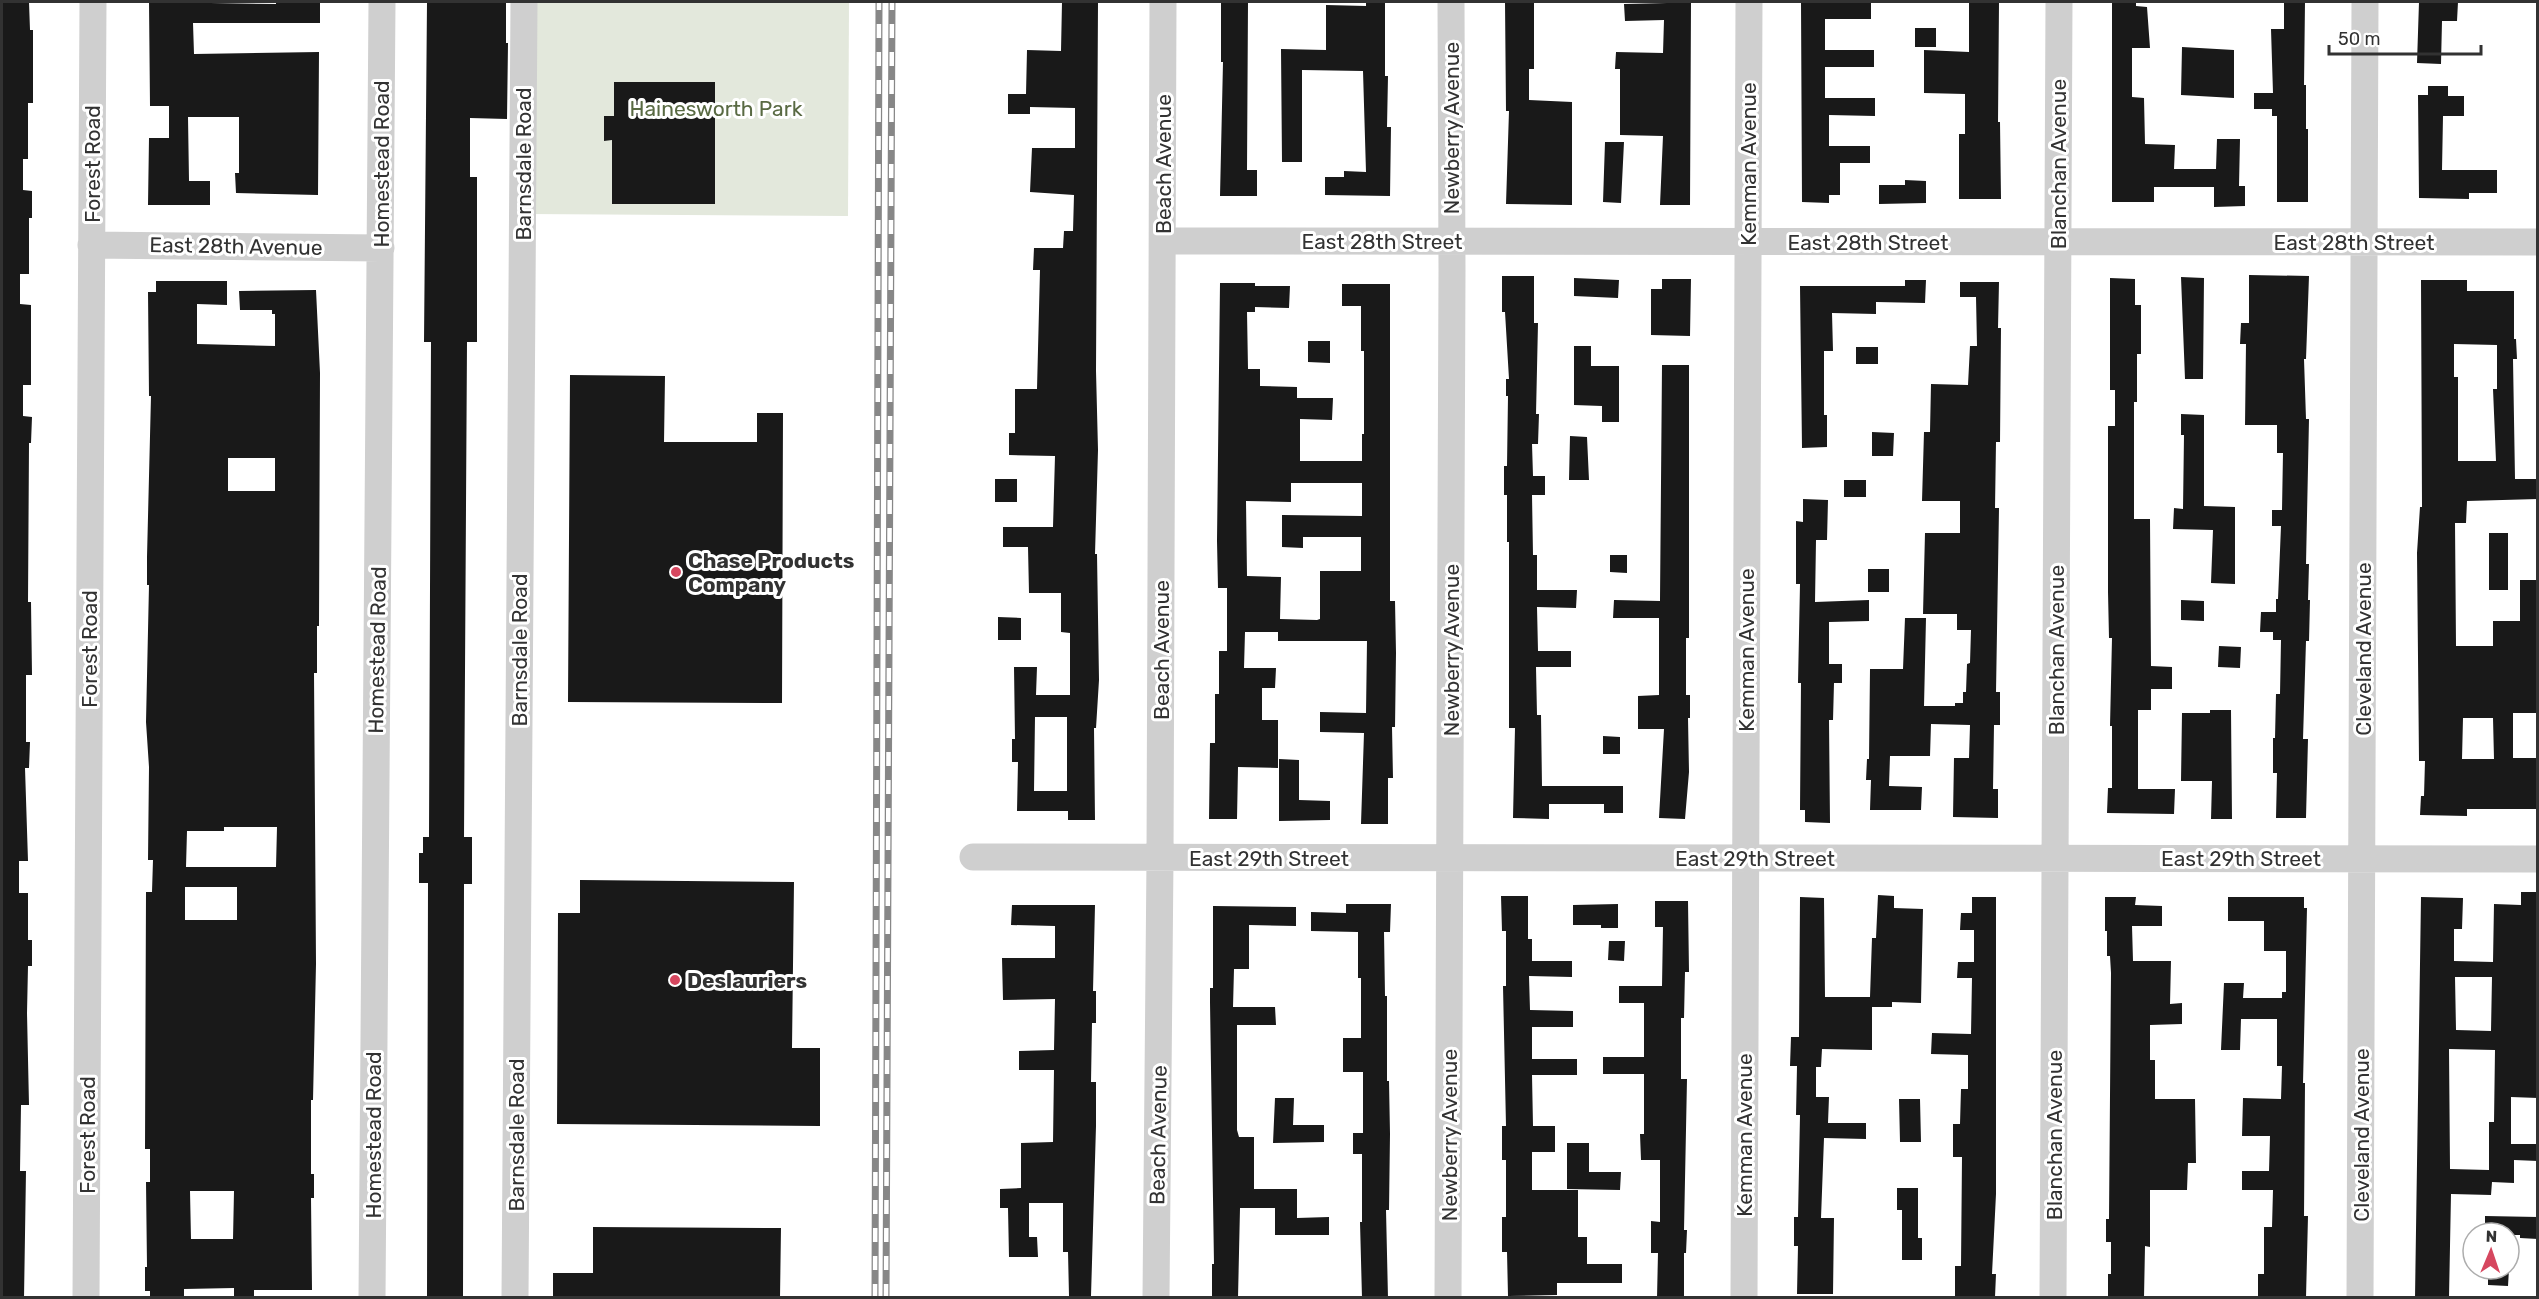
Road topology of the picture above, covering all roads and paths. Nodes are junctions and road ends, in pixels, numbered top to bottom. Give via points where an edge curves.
1 (93, 2) edge
2 (382, 2) edge
3 (524, 2) edge
4 (1163, 2) edge
5 (1451, 2) edge
6 (1749, 2) edge
7 (2059, 2) edge
8 (2365, 2) edge
9 (1162, 240) junction
10 (1452, 241) junction
11 (1748, 242) junction
12 (2058, 242) junction
13 (2538, 242) edge
14 (2364, 243) junction
15 (91, 245) junction
16 (381, 248) junction
17 (973, 857) dead end
18 (1450, 857) junction
19 (2055, 857) junction
20 (2362, 858) junction
21 (1160, 859) junction
22 (1745, 859) junction
23 (2538, 859) edge
24 (86, 1298) edge
25 (372, 1298) edge
26 (515, 1298) edge
27 (1156, 1298) edge
28 (1448, 1298) edge
29 (1744, 1298) edge
30 (2053, 1298) edge
31 (2360, 1298) edge

1 - 15 street, Forest Road
2 - 16 street, Homestead Road
3 - 26 street, Barnsdale Road
4 - 9 street, Beach Avenue
5 - 10 street, Newberry Avenue
6 - 11 street, Kemman Avenue
7 - 12 street, Blanchan Avenue
8 - 14 street, Cleveland Avenue
9 - 10 street, East 28th Street
9 - 21 street, Beach Avenue
10 - 11 street, East 28th Street
10 - 18 street, Newberry Avenue
11 - 12 street, East 28th Street
11 - 22 street, Kemman Avenue
12 - 14 street, East 28th Street
12 - 19 street, Blanchan Avenue
13 - 14 street, East 28th Street
14 - 20 street, Cleveland Avenue
15 - 16 street, East 28th Avenue
15 - 24 street, Forest Road
16 - 25 street, Homestead Road
17 - 21 street, East 29th Street
18 - 21 street, East 29th Street
18 - 22 street, East 29th Street
18 - 28 street, Newberry Avenue
19 - 20 street, East 29th Street
19 - 22 street, East 29th Street
19 - 30 street, Blanchan Avenue
20 - 23 street, East 29th Street
20 - 31 street, Cleveland Avenue
21 - 27 street, Beach Avenue
22 - 29 street, Kemman Avenue

